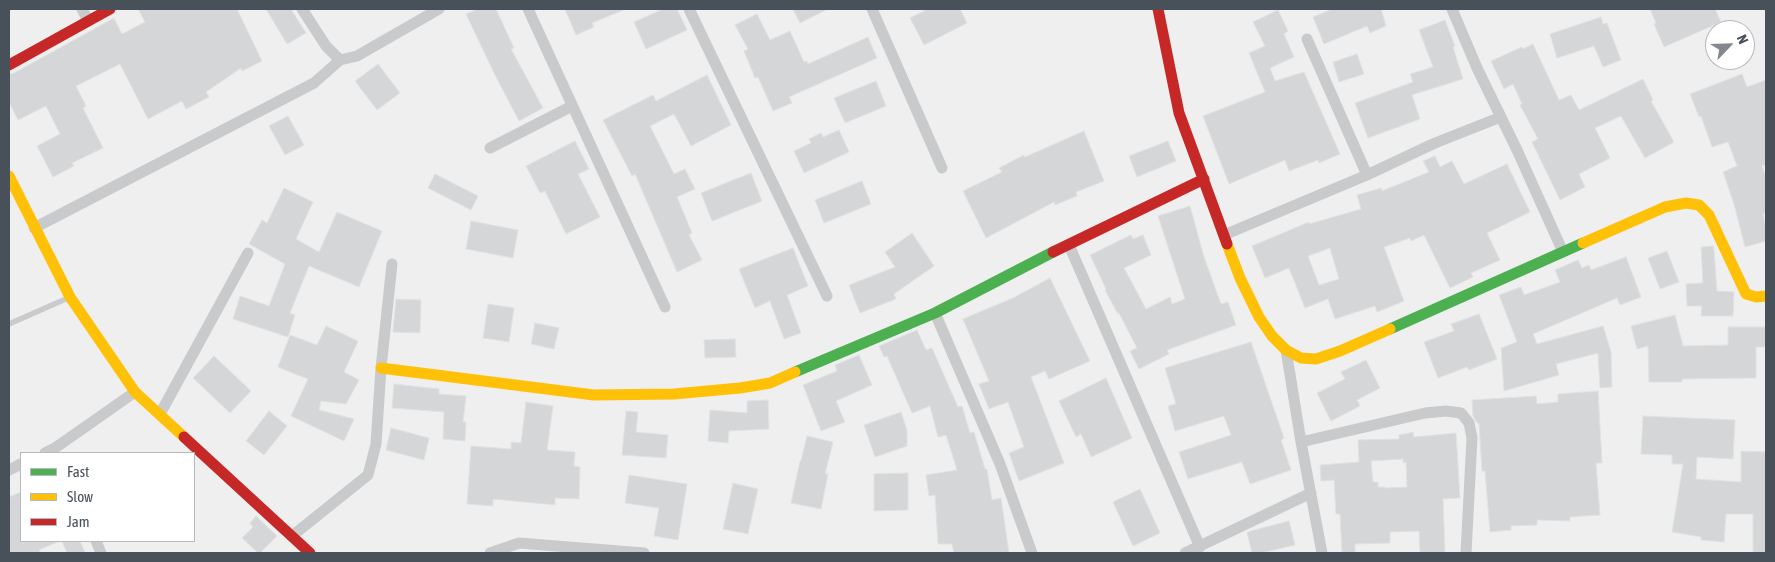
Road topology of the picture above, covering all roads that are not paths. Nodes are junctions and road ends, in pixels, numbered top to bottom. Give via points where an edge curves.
1 (82, 9) edge
2 (110, 9) edge
3 (302, 9) edge
4 (439, 9) edge
5 (528, 9) edge
6 (689, 9) edge
7 (872, 9) edge
8 (1158, 9) edge
9 (1452, 9) edge
10 (88, 20) junction
11 (1307, 39) dead end
12 (340, 60) junction
13 (9, 65) edge
14 (572, 106) junction
15 (1501, 117) junction
16 (490, 148) dead end
17 (942, 168) dead end
18 (1367, 175) junction
19 (9, 176) edge
20 (1204, 179) junction
21 (34, 228) junction
22 (1224, 234) junction
23 (1069, 245) junction
24 (1563, 252) junction
25 (248, 253) dead end
26 (392, 264) dead end
27 (827, 296) dead end
28 (1766, 296) edge
29 (70, 297) junction
30 (664, 307) dead end
31 (935, 313) junction
32 (9, 324) edge
33 (1286, 350) junction
34 (381, 368) junction
35 (135, 392) junction
36 (160, 414) junction
37 (1301, 442) junction
38 (53, 452) edge
39 (1311, 493) junction
40 (292, 536) junction
41 (1200, 546) junction
42 (310, 553) edge
43 (490, 553) edge
44 (644, 553) edge
45 (1032, 553) edge
46 (1184, 553) edge
47 (1322, 553) edge
48 (1466, 553) edge

1 - 10 street
2 - 10 street
3 - 12 street via 326,46
4 - 12 street via 357,56
5 - 14 street
6 - 27 street
7 - 17 street
8 - 20 street via 1179,113
9 - 15 street
10 - 13 street
11 - 18 street
12 - 21 street via 314,83
14 - 16 street
14 - 30 street
15 - 18 street
15 - 24 street
18 - 22 street
19 - 21 street
20 - 22 street
20 - 23 street
21 - 29 street
22 - 33 street via 1259,317
23 - 31 street
23 - 41 street
24 - 28 street via 1665,207 1686,203 1699,205 1709,215 1746,294
24 - 33 street via 1340,351 1316,359 1301,358
25 - 36 street
26 - 34 street
29 - 32 lane
29 - 35 street
31 - 34 street via 770,383 740,388 674,394 594,395
31 - 45 street via 1000,464
33 - 37 street
34 - 40 street via 376,444 368,475
35 - 36 street
35 - 38 street
36 - 40 street
37 - 39 street
37 - 48 street via 1425,413 1461,413 1469,423 1472,438
39 - 41 street
39 - 47 street
40 - 42 street
41 - 46 street
43 - 44 street via 519,543

